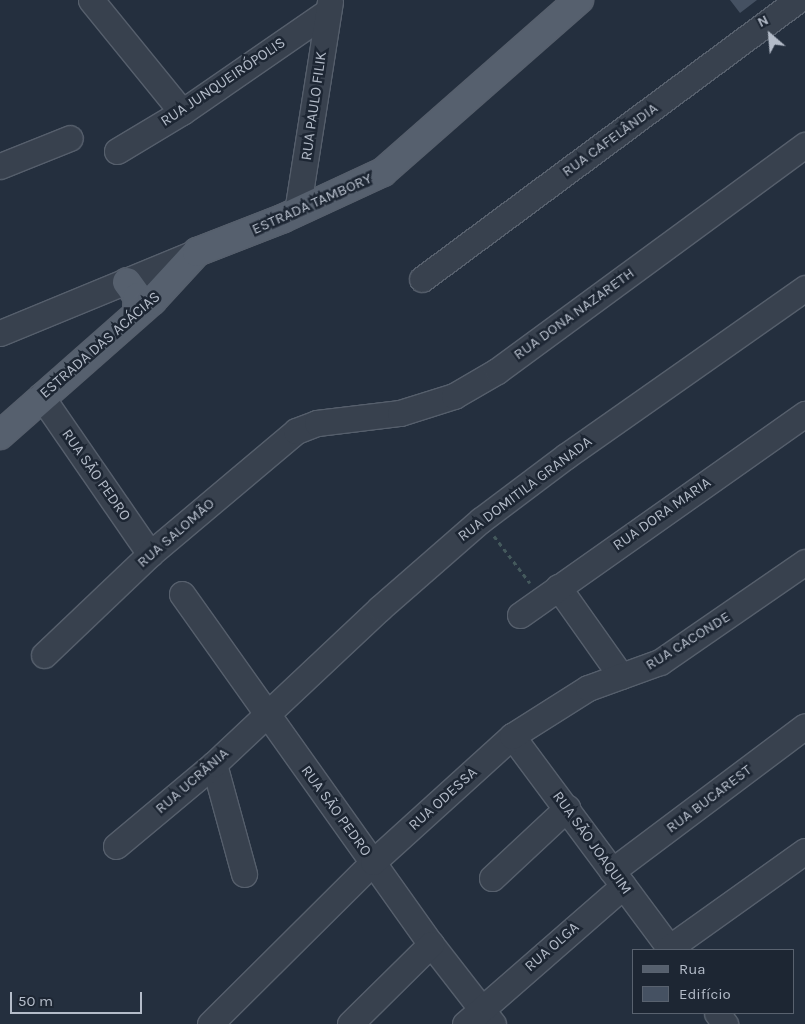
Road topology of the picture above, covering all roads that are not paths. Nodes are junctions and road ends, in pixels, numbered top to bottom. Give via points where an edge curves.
1 (91, 0) edge
2 (579, 0) edge
3 (798, 0) edge
4 (329, 6) edge
5 (182, 112) junction
6 (70, 138) dead end
7 (805, 145) edge
8 (117, 151) dead end
9 (0, 166) edge
10 (297, 212) junction
11 (196, 252) junction
12 (422, 279) dead end
13 (127, 282) junction
14 (805, 288) edge
15 (137, 314) junction
16 (0, 333) edge
17 (41, 396) junction
18 (805, 414) edge
19 (317, 423) joint
20 (0, 435) edge
21 (150, 554) junction
22 (805, 562) edge
23 (550, 593) junction
24 (182, 594) dead end
25 (520, 615) dead end
26 (44, 654) dead end
27 (622, 676) junction
28 (266, 714) junction
29 (805, 726) edge
30 (512, 736) junction
31 (214, 764) junction
32 (567, 808) junction
33 (116, 846) dead end
34 (805, 851) edge
35 (373, 862) junction
36 (244, 874) dead end
37 (492, 878) dead end
38 (618, 878) junction
39 (432, 944) junction
40 (670, 949) edge
41 (480, 1018) edge
42 (210, 1024) edge
43 (350, 1024) edge

1 - 5 street
2 - 10 main road, ESTRADA TAMBORY via 384,172
3 - 12 street, RUA CAFELÂNDIA
4 - 5 street, RUA JUNQUEIRÓPOLIS
4 - 10 street, RUA PAULO FILIK via 315,115
5 - 8 street, RUA JUNQUEIRÓPOLIS
6 - 9 street
7 - 19 street, RUA DONA NAZARETH via 497,371 454,396 400,413
10 - 11 main road, ESTRADA TAMBORY
11 - 13 street, ESTRADA TAMBORY
11 - 15 main road, ESTRADA DAS ACÁCIAS
13 - 15 main road via 138,297
13 - 16 street, ESTRADA TAMBORY
14 - 28 street, RUA DOMITILA GRANADA via 566,456 481,520
15 - 17 main road, ESTRADA DAS ACÁCIAS
17 - 20 main road, ESTRADA DAS ACÁCIAS
17 - 21 street, RUA SÃO PEDRO
18 - 23 street, RUA DORA MARIA
19 - 21 street, RUA SALOMÃO via 292,434
21 - 26 street, RUA SALOMÃO
22 - 27 street, RUA CACONDE via 660,662
23 - 25 street, RUA DORA MARIA
23 - 27 street
24 - 28 street, RUA SÃO PEDRO
27 - 30 street, RUA CACONDE via 588,688
28 - 31 street, RUA UCRÂNIA
28 - 35 street, RUA SÃO PEDRO
29 - 38 street, RUA BUCAREST
30 - 32 street, RUA SÃO JOAQUIM
30 - 35 street, RUA ODESSA
31 - 33 street, RUA UCRÂNIA
31 - 36 street
32 - 37 street
32 - 38 street, RUA SÃO JOAQUIM
34 - 40 street
35 - 39 street, RUA SÃO PEDRO
35 - 42 street, RUA ODESSA
38 - 40 street, RUA SÃO JOAQUIM
38 - 41 street, RUA OLGA
39 - 41 street, RUA SÃO PEDRO
39 - 43 street

